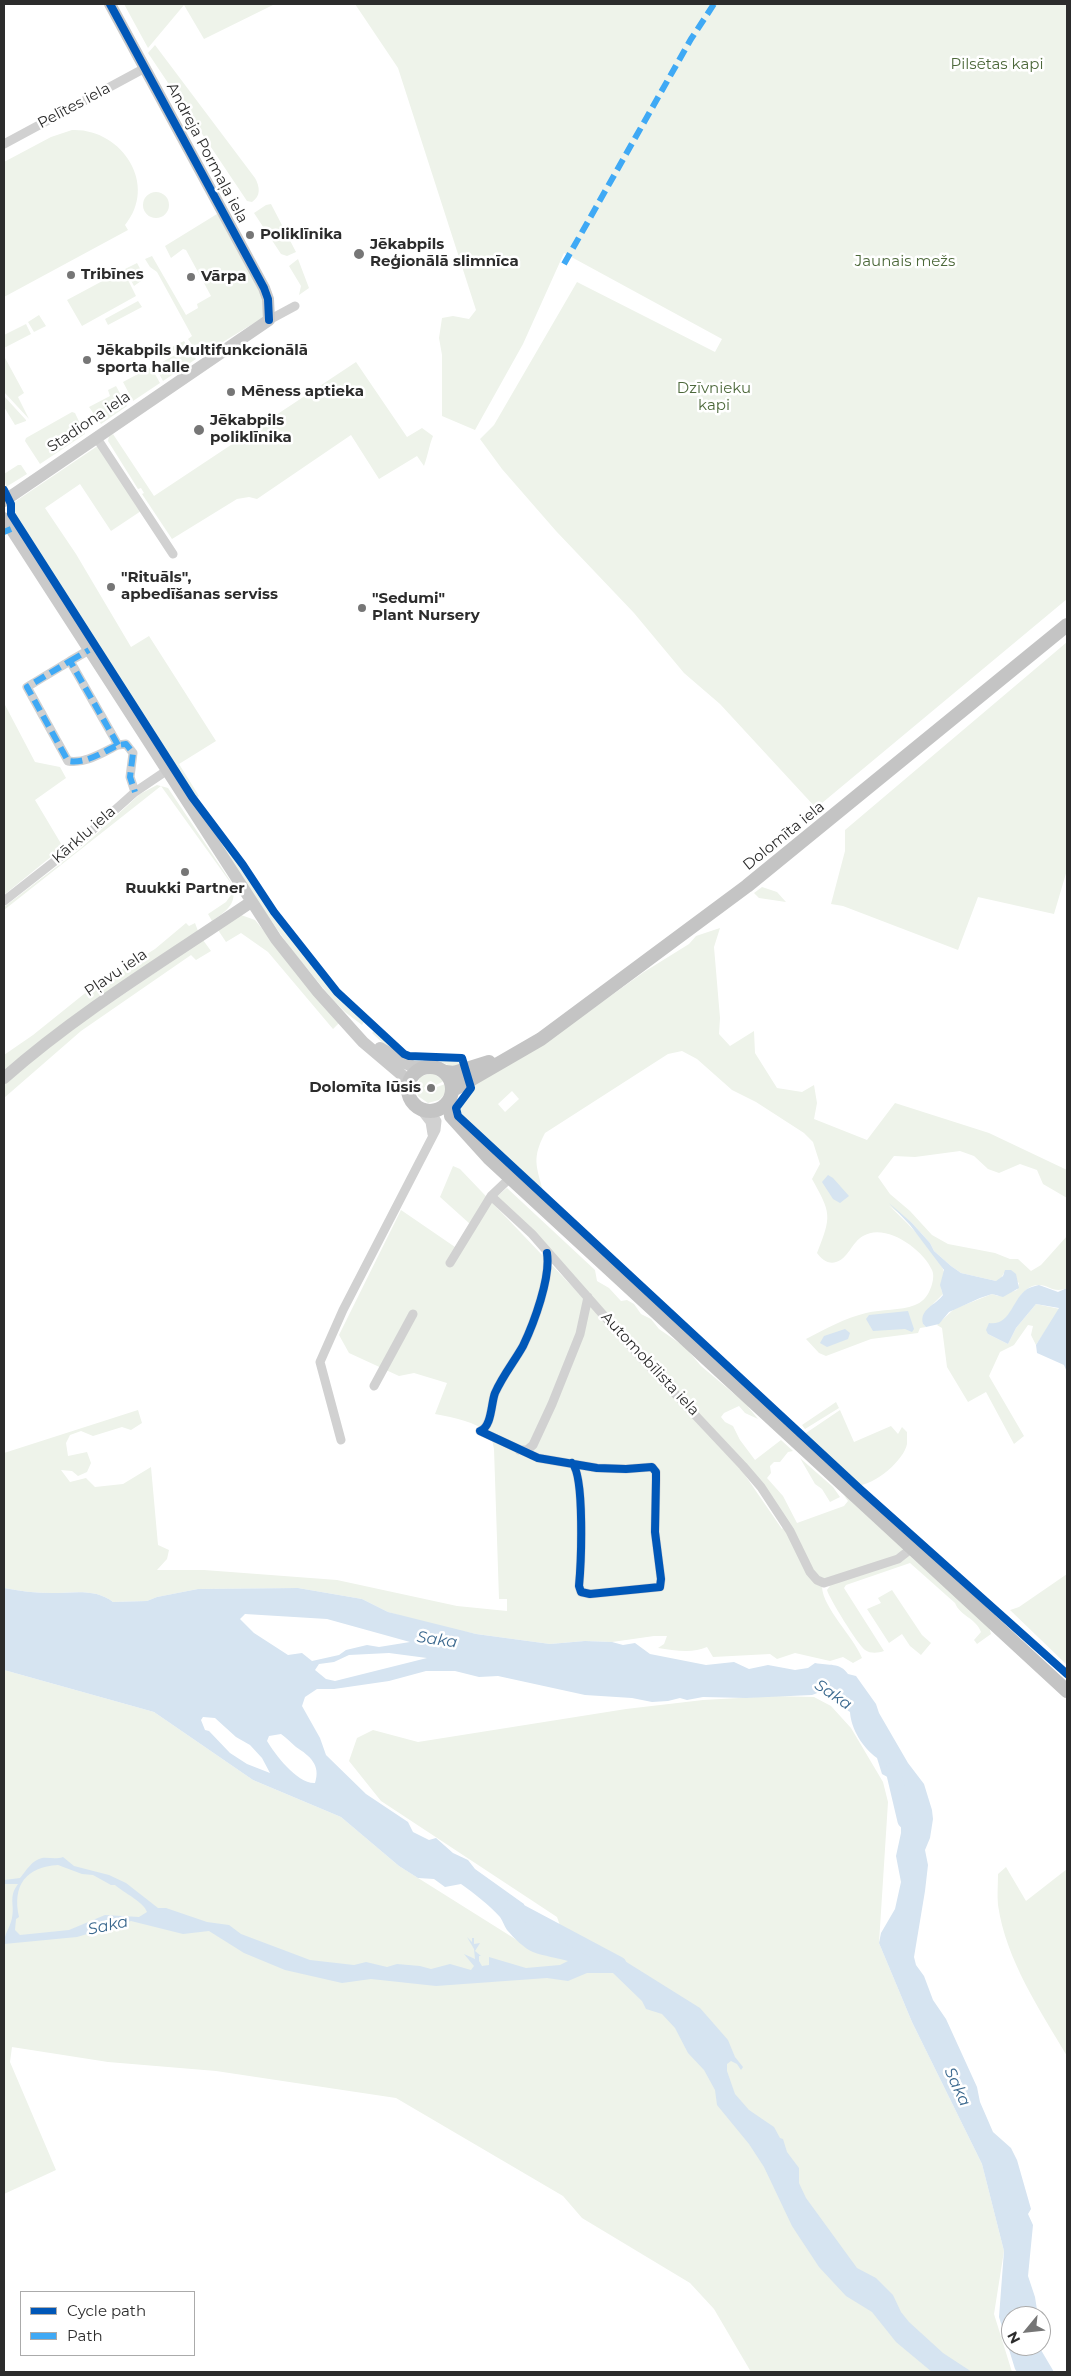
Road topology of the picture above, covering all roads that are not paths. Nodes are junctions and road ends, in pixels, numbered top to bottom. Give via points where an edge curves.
1 (110, 4) edge
2 (145, 68) junction
3 (4, 144) edge
4 (295, 306) dead end
5 (269, 320) junction
6 (96, 437) junction
7 (4, 501) edge
8 (4, 518) edge
9 (8, 531) edge
10 (173, 554) dead end
11 (1067, 625) edge
12 (88, 650) junction
13 (70, 662) junction
14 (118, 745) junction
15 (166, 771) junction
16 (135, 792) junction
17 (4, 901) edge
18 (251, 902) junction
19 (353, 1029) junction
20 (509, 1058) junction
21 (422, 1068) junction
22 (446, 1072) junction
23 (4, 1078) edge
24 (409, 1081) junction
25 (451, 1096) junction
26 (429, 1110) junction
27 (489, 1158) junction
28 (510, 1178) junction
29 (491, 1196) junction
30 (548, 1253) junction
31 (450, 1263) dead end
32 (588, 1297) junction
33 (413, 1314) dead end
34 (374, 1386) dead end
35 (341, 1440) dead end
36 (519, 1450) junction
37 (572, 1463) junction
38 (912, 1548) junction
39 (1067, 1691) edge

1 - 2 street, Andreja Pormaļa iela
2 - 3 street, Pelītes iela
2 - 5 street, Andreja Pormaļa iela via 264,288
4 - 5 street, Stadiona iela
5 - 6 street, Stadiona iela
6 - 7 street, Stadiona iela
6 - 10 street
8 - 9 street
9 - 12 street
11 - 20 main road, Dolomīta iela via 747,886 541,1039
12 - 13 street
12 - 15 street
13 - 14 street
13 - 14 street via 27,687 64,755 71,762 85,760
14 - 16 street via 126,744 132,753 130,777
15 - 16 street, Kārklu iela
15 - 18 street
16 - 17 street, Kārklu iela via 78,843
18 - 19 street via 294,963
18 - 23 street, Pļavu iela via 86,1013
19 - 21 street via 390,1055
19 - 24 street via 363,1042
20 - 22 main road, Dolomīta iela via 454,1073
20 - 25 main road, Dolomīta iela
21 - 22 main road via 434,1066
21 - 24 main road
22 - 25 main road via 450,1077
24 - 26 main road via 408,1094 414,1105
25 - 26 main road
25 - 27 main road via 451,1116
26 - 27 main road
26 - 35 street via 432,1137 343,1310 320,1362
27 - 28 main road
28 - 29 street
28 - 38 main road
29 - 30 street, Automobīlista iela
29 - 31 street
30 - 32 street, Automobīlista iela
30 - 36 street via 542,1297 523,1345 494,1395 486,1426 480,1431
32 - 36 street, Automobīlista iela via 580,1334 552,1404 533,1444 527,1450
32 - 38 street, Automobīlista iela via 761,1487 817,1580 824,1583 894,1561
33 - 34 street
36 - 37 street via 538,1458
37 - 37 street via 578,1473 582,1528 581,1592 590,1594 660,1587 654,1469 650,1466 597,1468
38 - 39 main road

